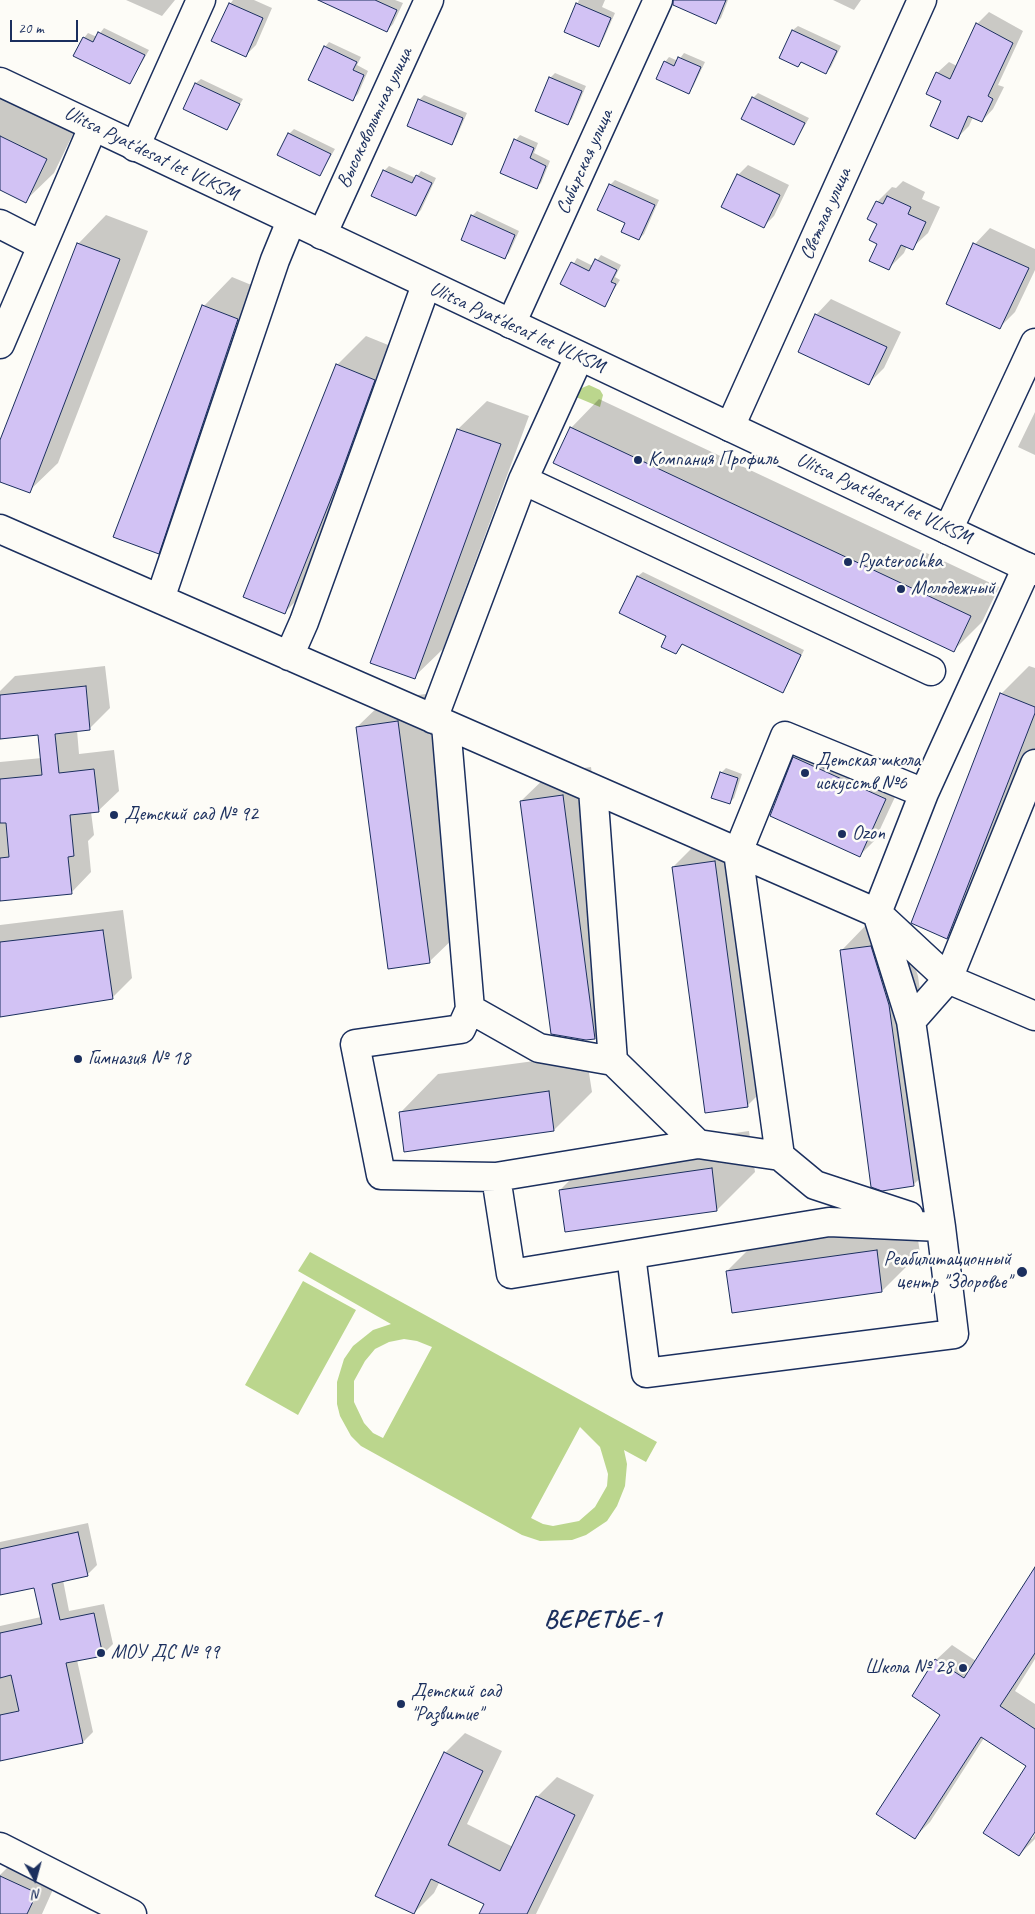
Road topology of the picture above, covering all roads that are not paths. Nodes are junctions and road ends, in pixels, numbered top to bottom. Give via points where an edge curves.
1 (201, 0) edge
2 (429, 0) edge
3 (658, 0) edge
4 (922, 0) edge
5 (0, 82) edge
6 (93, 126) junction
7 (135, 147) junction
8 (291, 221) junction
9 (0, 224) edge
10 (322, 235) junction
11 (41, 245) junction
12 (426, 285) junction
13 (511, 324) junction
14 (1035, 343) edge
15 (0, 344) edge
16 (579, 357) junction
17 (730, 427) junction
18 (523, 480) junction
19 (0, 529) edge
20 (948, 530) junction
21 (1031, 569) edge
22 (160, 599) junction
23 (289, 656) junction
24 (931, 671) dead end
25 (440, 722) junction
26 (1035, 764) edge
27 (594, 789) junction
28 (924, 793) junction
29 (738, 852) junction
30 (876, 913) junction
31 (948, 980) junction
32 (470, 1009) junction
33 (1035, 1016) edge
34 (911, 1022) junction
35 (613, 1061) junction
36 (698, 1144) junction
37 (780, 1156) junction
38 (496, 1177) junction
39 (941, 1227) junction
40 (631, 1255) junction
41 (0, 1848) edge
42 (96, 1906) edge
43 (132, 1914) edge

1 - 7 street
2 - 10 street, Высоковольтная улица
3 - 13 street, Сибирская улица
4 - 17 street, Светлая улица
5 - 6 street, Ulitsa Pyat'desat let VLKSM
6 - 7 street, Ulitsa Pyat'desat let VLKSM
6 - 11 street
7 - 8 street, Ulitsa Pyat'desat let VLKSM
8 - 10 street, Ulitsa Pyat'desat let VLKSM
8 - 22 street
9 - 11 street
10 - 12 street, Ulitsa Pyat'desat let VLKSM
11 - 15 street
12 - 13 street, Ulitsa Pyat'desat let VLKSM
12 - 23 street
13 - 16 street, Ulitsa Pyat'desat let VLKSM
14 - 20 street
16 - 17 street, Ulitsa Pyat'desat let VLKSM
16 - 18 street
17 - 20 street, Ulitsa Pyat'desat let VLKSM
18 - 24 street
18 - 25 street
19 - 22 street
20 - 21 street, Ulitsa Pyat'desat let VLKSM
21 - 28 street
22 - 23 street
23 - 25 street
25 - 27 street
25 - 32 street
26 - 31 street
27 - 29 street
27 - 35 street
28 - 29 street via 785,736
28 - 30 street
29 - 30 street
29 - 37 street
30 - 31 street
30 - 34 street
31 - 33 street
31 - 34 street
32 - 35 street via 539,1048
32 - 38 street via 461,1029 355,1044 381,1175
34 - 39 street
35 - 36 street
36 - 37 street
36 - 38 street
37 - 39 street via 815,1185
38 - 40 street via 511,1274
39 - 40 street via 829,1222
39 - 40 street via 954,1334 646,1372
41 - 42 street
42 - 43 street

